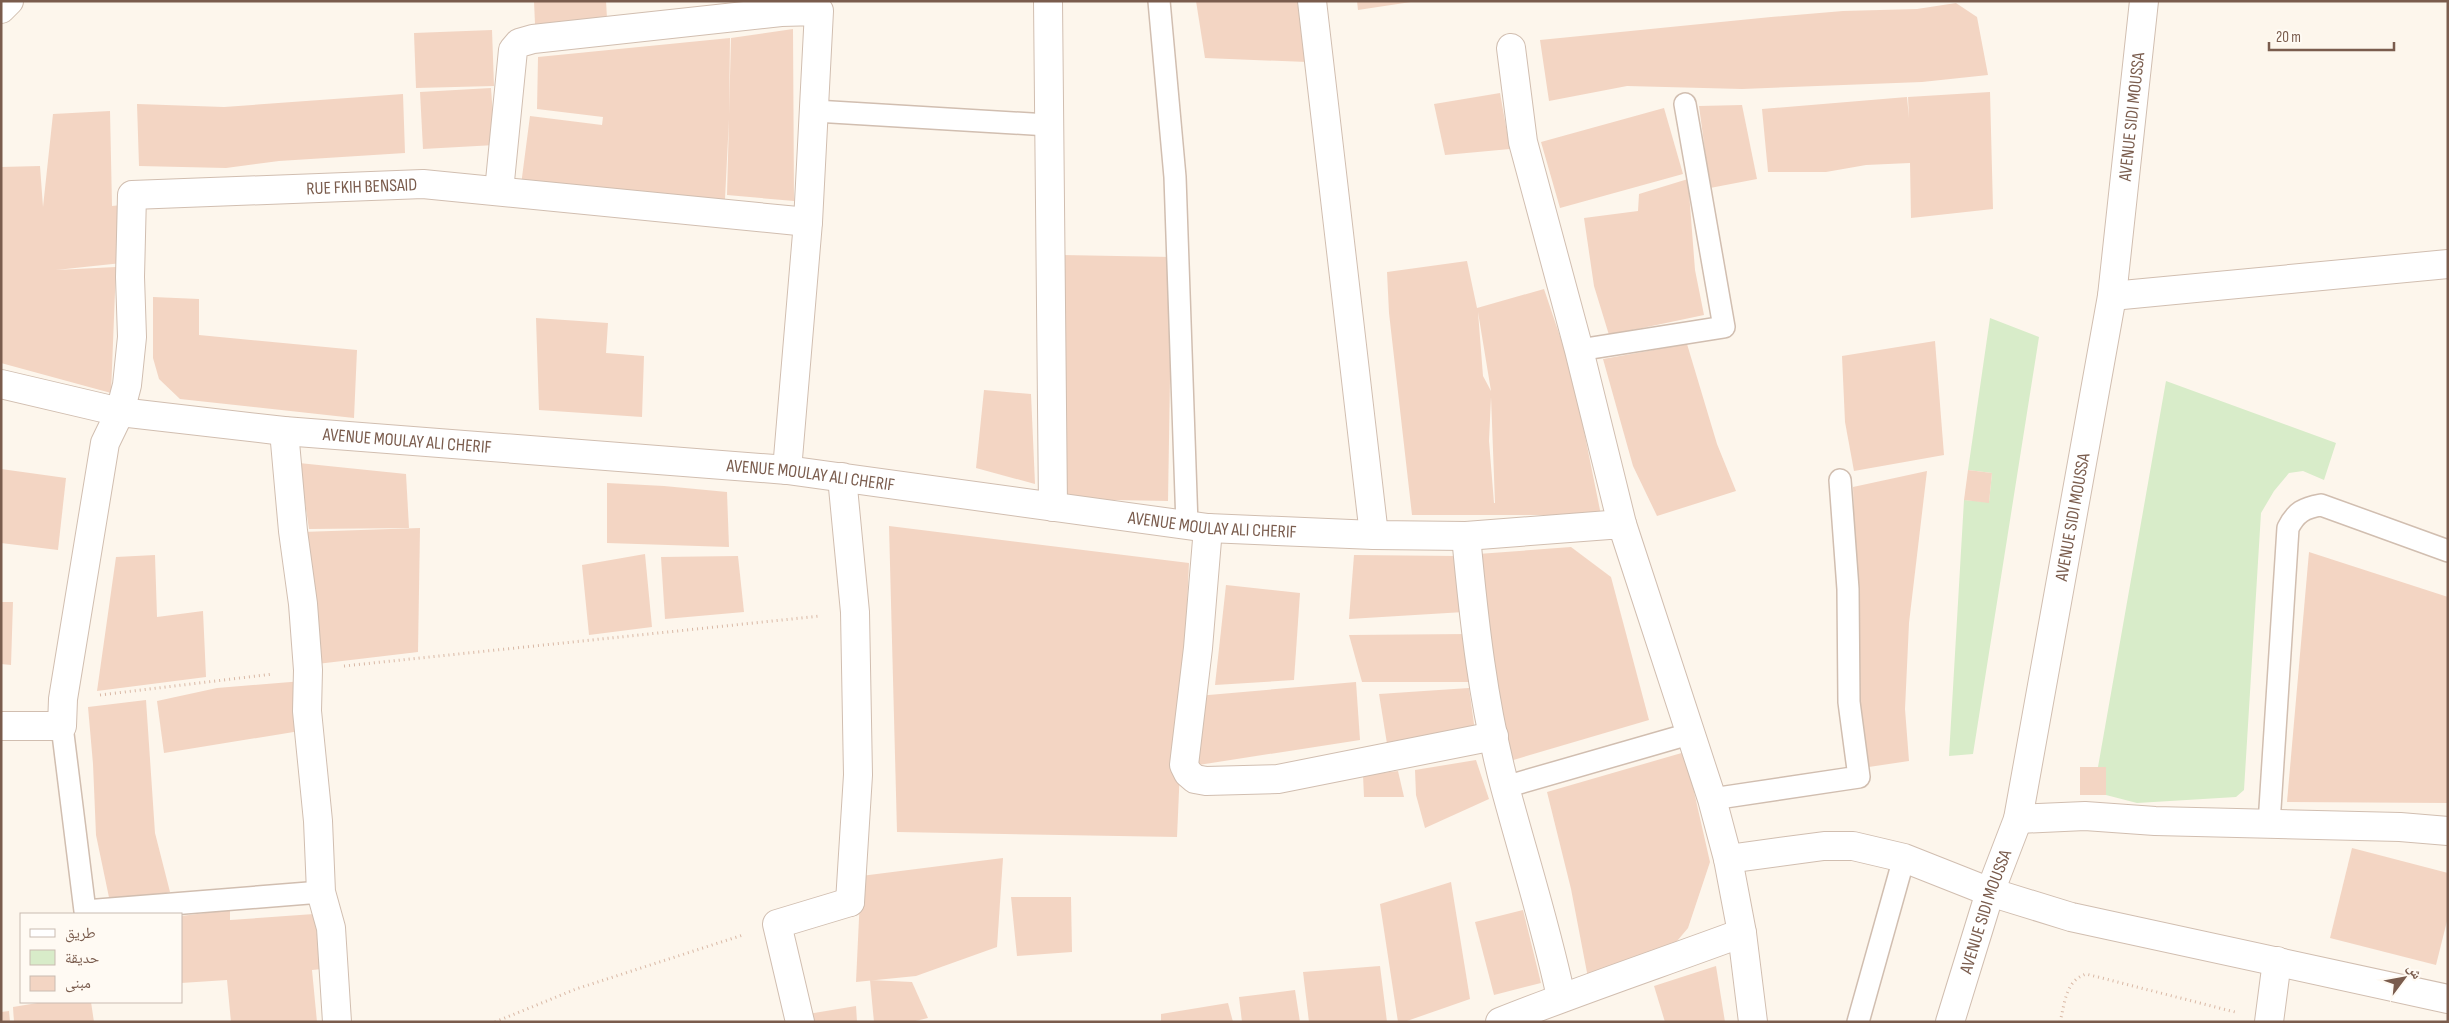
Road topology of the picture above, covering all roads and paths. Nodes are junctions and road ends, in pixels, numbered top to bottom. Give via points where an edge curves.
1 (9, 1) edge
2 (1048, 1) edge
3 (1159, 1) edge
4 (1312, 1) edge
5 (2144, 1) edge
6 (822, 6) edge
7 (1, 9) edge
8 (1511, 48) dead end
9 (1685, 104) dead end
10 (815, 111) junction
11 (1048, 125) junction
12 (499, 191) junction
13 (808, 222) junction
14 (2448, 264) edge
15 (2112, 296) junction
16 (1579, 350) junction
17 (1, 384) edge
18 (120, 412) junction
19 (284, 431) junction
20 (788, 470) junction
21 (842, 477) junction
22 (1840, 480) dead end
23 (1053, 506) junction
24 (1622, 524) junction
25 (1198, 526) junction
26 (1374, 535) junction
27 (1466, 536) junction
28 (2448, 551) edge
29 (855, 612) junction
30 (308, 670) junction
31 (62, 712) junction
32 (1, 726) edge
33 (1690, 734) junction
34 (1494, 736) junction
35 (1505, 787) junction
36 (1712, 799) junction
37 (2018, 819) junction
38 (2269, 824) junction
39 (2448, 831) edge
40 (1904, 858) junction
41 (1728, 859) junction
42 (321, 892) junction
43 (1990, 892) junction
44 (777, 924) junction
45 (1742, 933) junction
46 (2277, 961) junction
47 (1561, 997) junction
48 (2448, 999) edge
49 (2269, 1021) edge
50 (337, 1022) edge
51 (495, 1022) edge
52 (800, 1022) edge
53 (1500, 1022) edge
54 (1753, 1022) edge
55 (1858, 1022) edge
56 (1950, 1022) edge
57 (2060, 1022) edge

1 - 7 street
2 - 11 street
3 - 25 lane via 1175,177
4 - 26 street
5 - 15 street, AVENUE SIDI MOUSSA
6 - 10 street
6 - 12 street via 519,43 512,56
8 - 16 street via 1523,142
9 - 16 lane via 1724,327
10 - 11 lane
10 - 13 street
11 - 23 street
12 - 13 street, RUE FKIH BENSAID
12 - 18 street, RUE FKIH BENSAID via 387,184 132,195 132,337 127,385
13 - 20 street
14 - 15 street
15 - 37 street, AVENUE SIDI MOUSSA
16 - 24 street
17 - 18 street, AVENUE MOULAY ALI CHERIF
18 - 19 street, AVENUE MOULAY ALI CHERIF
18 - 31 street via 105,443
19 - 20 street, AVENUE MOULAY ALI CHERIF
19 - 30 street
20 - 21 street, AVENUE MOULAY ALI CHERIF
21 - 23 street, AVENUE MOULAY ALI CHERIF
21 - 29 street
22 - 36 lane via 1848,589 1849,702 1859,777
23 - 25 street, AVENUE MOULAY ALI CHERIF
24 - 27 street, AVENUE MOULAY ALI CHERIF
24 - 33 street
25 - 26 street, AVENUE MOULAY ALI CHERIF
25 - 34 street via 1198,648 1184,765 1196,779 1278,780
26 - 27 street, AVENUE MOULAY ALI CHERIF
27 - 34 street via 1477,648
28 - 38 lane via 2321,504 2305,508 2294,516 2288,528
29 - 30 path
29 - 44 street via 858,775 850,902
30 - 31 path
30 - 42 street via 307,711
31 - 32 street
31 - 42 lane via 85,912
33 - 35 lane
33 - 36 street
34 - 35 street
35 - 47 street via 1541,907
36 - 41 street
37 - 38 street via 2085,816
37 - 43 street, AVENUE SIDI MOUSSA
38 - 39 street
40 - 41 street via 1852,846 1824,846
40 - 43 street
40 - 55 lane
41 - 45 street
42 - 50 street via 331,928
43 - 46 street via 2071,917
43 - 56 street, AVENUE SIDI MOUSSA
44 - 51 path via 576,989
44 - 52 street
45 - 47 street
45 - 54 street
46 - 48 street
46 - 49 street
47 - 53 street
49 - 57 path via 2086,974 2070,983

